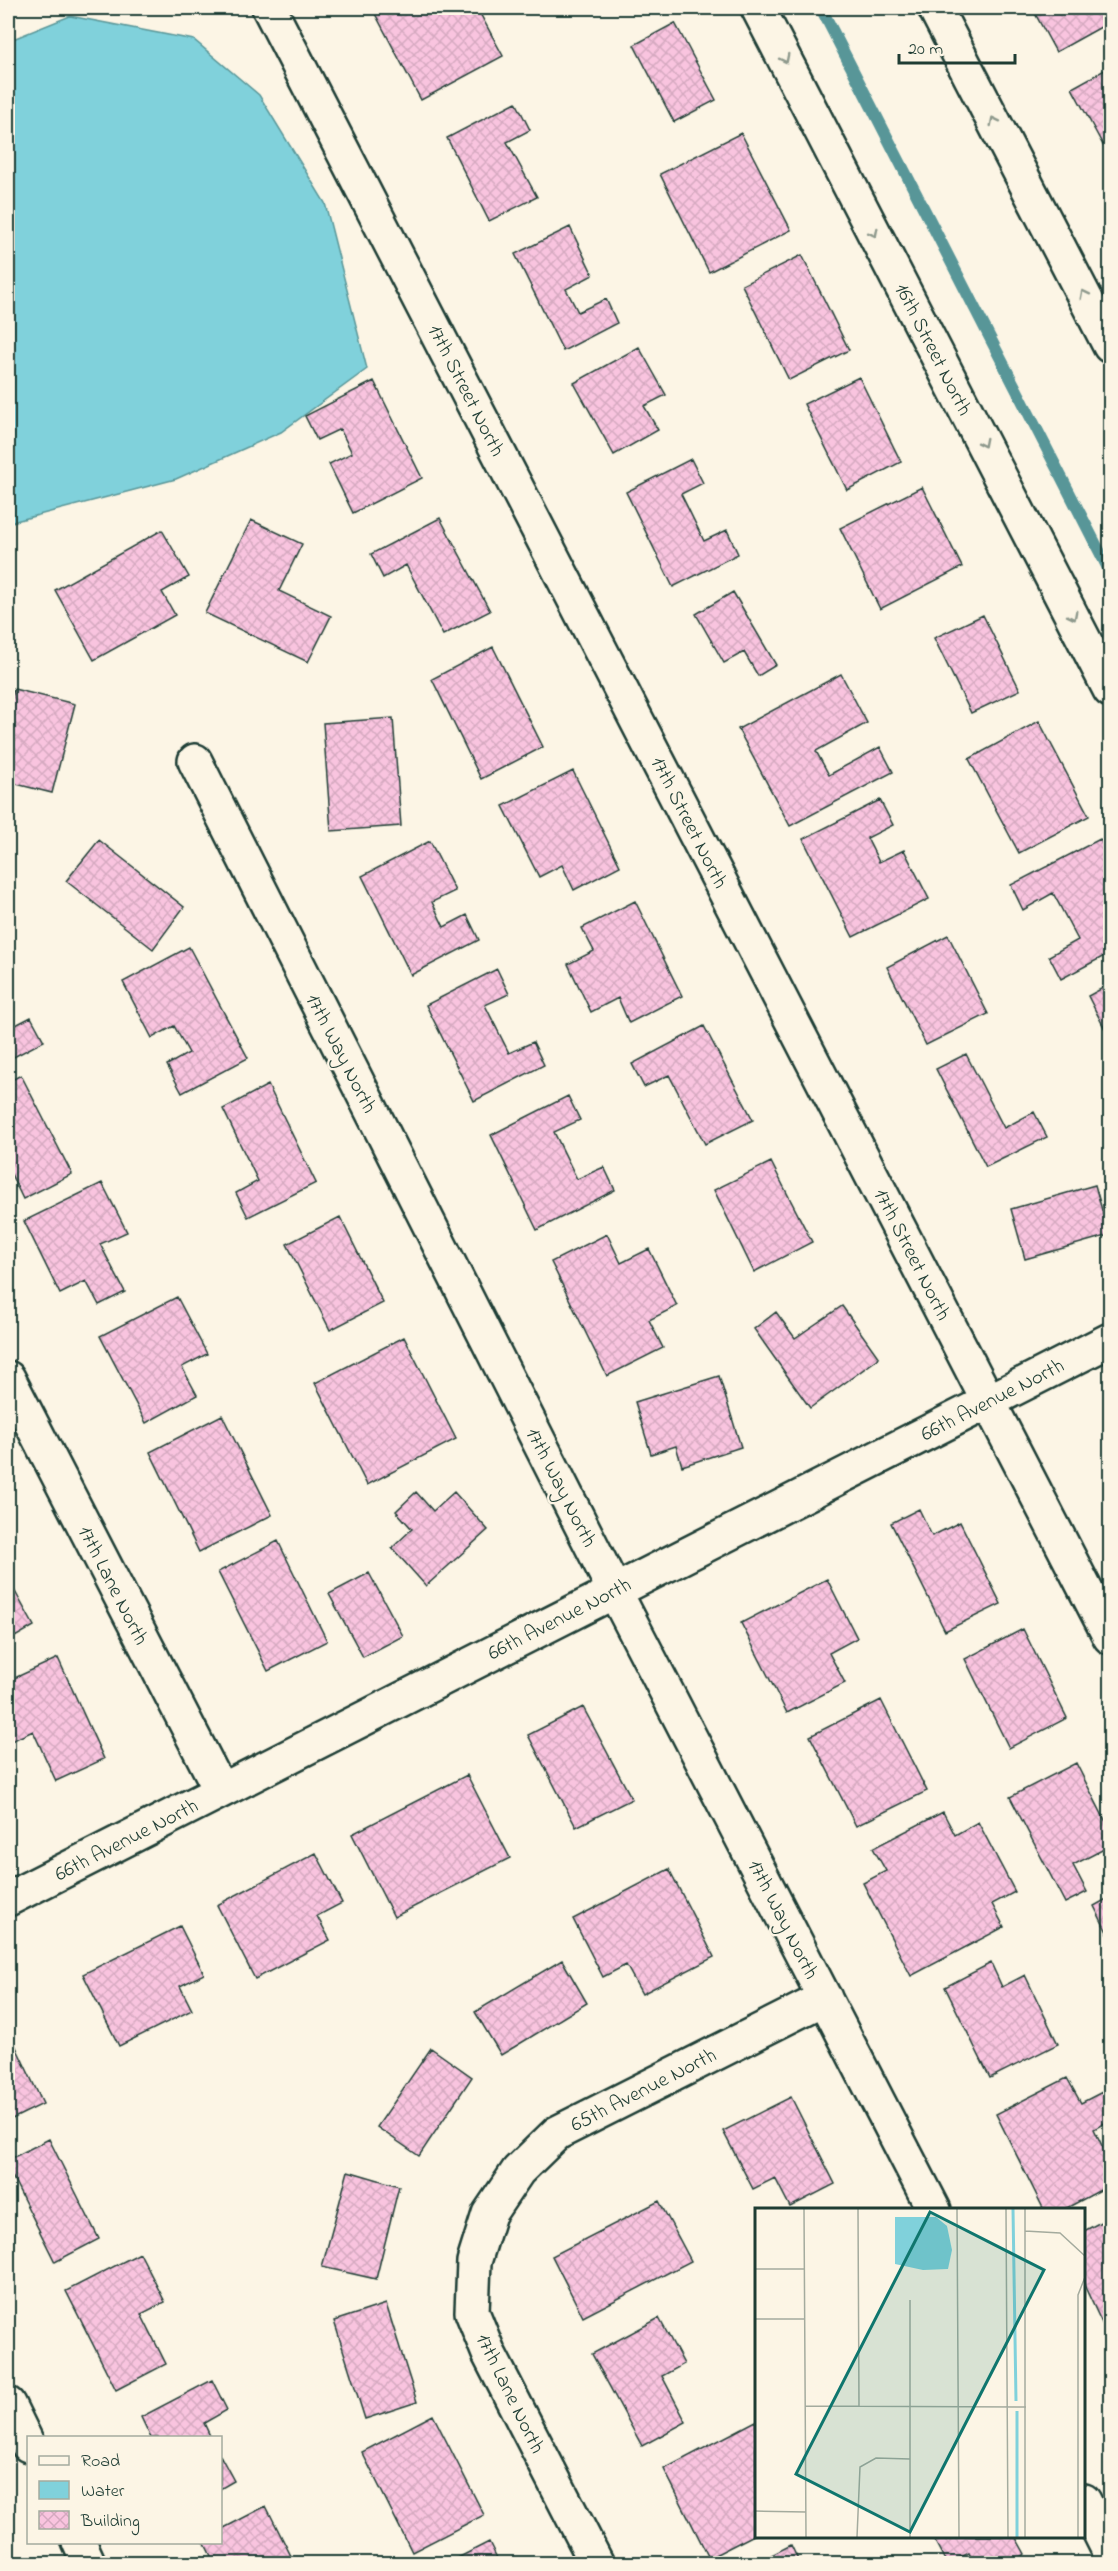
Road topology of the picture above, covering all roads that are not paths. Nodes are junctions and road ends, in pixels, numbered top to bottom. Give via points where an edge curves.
1 (269, 8) edge
2 (758, 8) edge
3 (935, 8) edge
4 (1110, 346) edge
5 (1110, 690) edge
6 (195, 762) dead end
7 (1110, 1340) edge
8 (8, 1378) edge
9 (988, 1401) junction
10 (614, 1590) junction
11 (1110, 1637) edge
12 (221, 1791) junction
13 (8, 1899) edge
14 (825, 1998) junction
15 (933, 2208) edge
16 (489, 2214) joint
17 (8, 2404) edge
18 (27, 2443) edge
19 (1085, 2505) edge
20 (80, 2544) edge
21 (1110, 2553) edge
22 (89, 2564) edge
23 (597, 2564) edge

1 - 9 street, 17th Street North
2 -> 5 street, 16th Street North
4 -> 3 street
6 - 10 street, 17th Way North
7 - 9 street, 66th Avenue North
8 - 12 street, 17th Lane North
9 - 10 street, 66th Avenue North
9 - 11 street, 17th Street North
10 - 12 street, 66th Avenue North
10 - 14 street, 17th Way North
12 - 13 street, 66th Avenue North
14 - 15 street, 17th Way North
14 - 16 street, 65th Avenue North via 557,2133 518,2171
16 - 23 street, 17th Lane North via 474,2262 472,2312 489,2354
17 - 18 street
19 - 21 street
20 - 22 street

